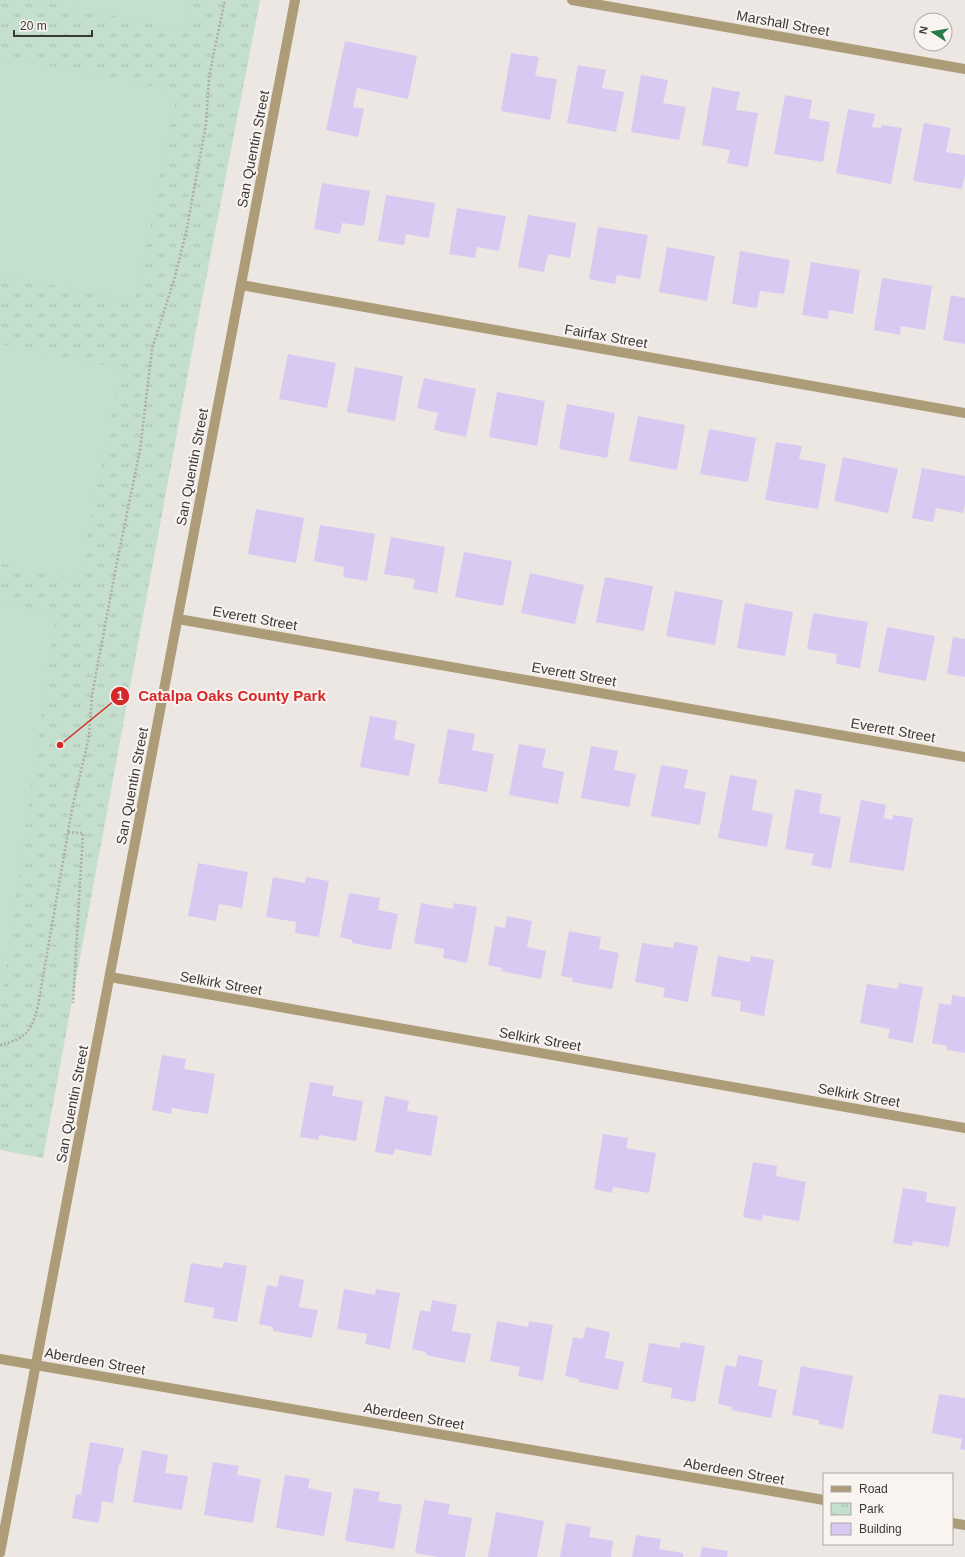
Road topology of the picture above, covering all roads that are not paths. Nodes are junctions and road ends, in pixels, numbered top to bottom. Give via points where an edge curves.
1 (296, 0) edge
2 (572, 0) edge
3 (965, 69) edge
4 (241, 285) junction
5 (965, 413) edge
6 (178, 619) junction
7 (965, 757) edge
8 (110, 977) junction
9 (965, 1128) edge
10 (0, 1359) edge
11 (36, 1365) junction
12 (823, 1500) edge
13 (953, 1523) edge
14 (965, 1525) edge
15 (0, 1553) edge

1 - 4 street, San Quentin Street
2 - 3 street, Marshall Street
4 - 5 street, Fairfax Street
4 - 6 street, San Quentin Street
6 - 7 street, Everett Street
6 - 8 street, San Quentin Street
8 - 9 street, Selkirk Street
8 - 11 street, San Quentin Street
10 - 11 street, Aberdeen Street
11 - 12 street, Aberdeen Street
11 - 15 street, San Quentin Street
13 - 14 street

